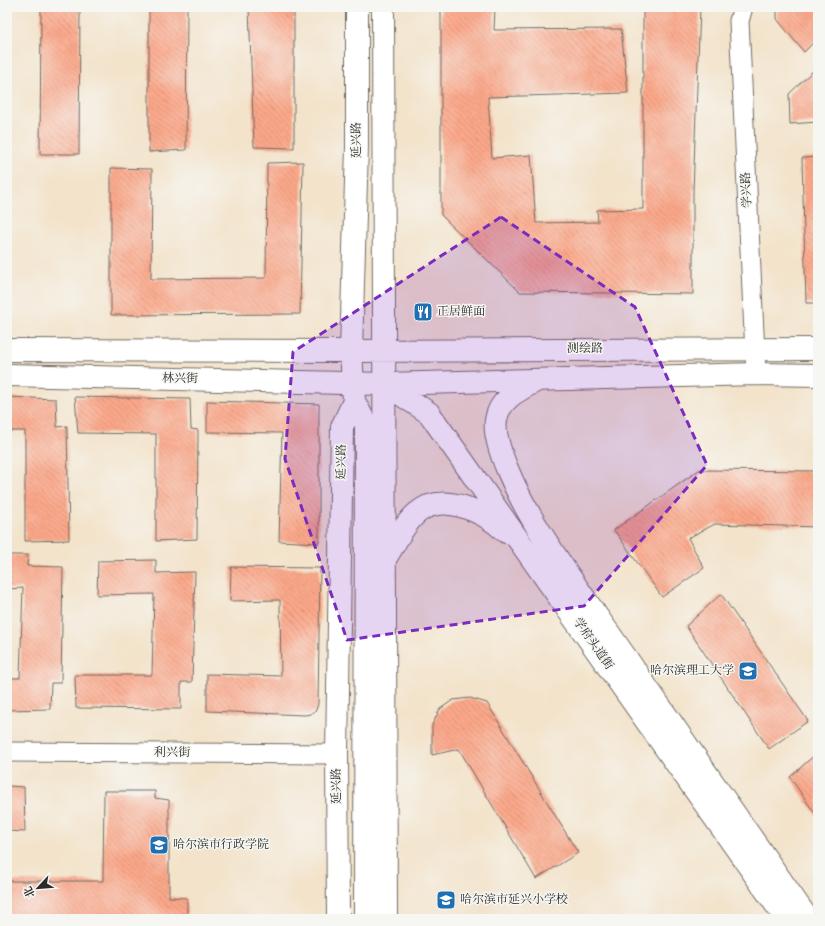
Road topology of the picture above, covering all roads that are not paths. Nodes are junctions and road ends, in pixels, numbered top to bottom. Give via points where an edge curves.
1 (356, 7) edge
2 (383, 7) edge
3 (743, 7) edge
4 (754, 349) junction
5 (818, 349) edge
6 (7, 350) edge
7 (384, 350) junction
8 (351, 351) junction
9 (756, 374) junction
10 (7, 375) edge
11 (818, 375) edge
12 (540, 380) junction
13 (385, 384) junction
14 (354, 392) junction
15 (526, 550) junction
16 (386, 559) junction
17 (7, 752) edge
18 (337, 754) junction
19 (338, 919) edge
20 (365, 919) edge
21 (386, 919) edge
22 (786, 919) edge
23 (808, 919) edge

1 - 8 main road, 延兴路 via 357,147
2 - 7 main road
3 - 4 street, 学兴路 via 738,22
4 - 5 main road, 测绘路
4 - 7 main road, 测绘路
4 - 9 street, 学兴路
6 - 8 main road
7 - 8 main road, 测绘路
7 - 13 main road
8 - 14 main road, 延兴路
9 - 11 main road
9 - 12 main road
10 - 14 main road, 林兴街
12 - 13 main road
12 - 23 main road, 学府头道街 via 507,399 496,420 503,459 529,513
13 - 14 main road
13 - 15 main road, 学府头道街 via 429,412
13 - 16 main road
14 - 18 main road, 延兴路 via 342,427
14 - 20 main road via 366,424
15 - 16 main road via 483,514 463,506 444,504 418,512 408,522
15 - 22 main road, 学府头道街
16 - 21 main road
17 - 18 street, 利兴街
18 - 19 main road, 延兴路

